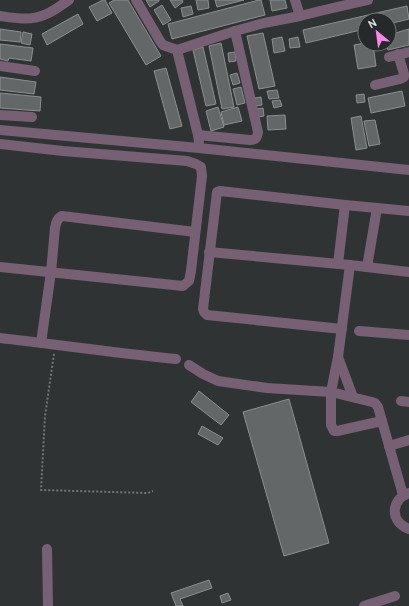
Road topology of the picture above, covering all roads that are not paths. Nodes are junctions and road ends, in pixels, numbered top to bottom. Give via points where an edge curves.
1 (69, 0) edge
2 (136, 0) edge
3 (296, 0) edge
4 (365, 0) edge
5 (0, 16) edge
6 (300, 16) junction
7 (235, 31) junction
8 (177, 50) junction
9 (409, 52) edge
10 (0, 66) edge
11 (35, 70) dead end
12 (374, 85) dead end
13 (0, 115) edge
14 (32, 117) dead end
15 (0, 130) edge
16 (198, 135) junction
17 (0, 144) edge
18 (199, 148) junction
19 (409, 170) edge
20 (345, 205) junction
21 (377, 208) junction
22 (409, 211) edge
23 (195, 232) junction
24 (210, 252) junction
25 (338, 264) junction
26 (350, 265) junction
27 (0, 267) edge
28 (367, 267) junction
29 (51, 272) junction
30 (409, 272) edge
31 (342, 329) junction
32 (359, 330) dead end
33 (409, 335) edge
34 (0, 338) edge
35 (41, 343) junction
36 (338, 357) junction
37 (176, 359) dead end
38 (189, 365) dead end
39 (331, 392) junction
40 (353, 397) junction
41 (382, 421) junction
42 (409, 440) edge
43 (389, 446) junction
44 (406, 494) edge
45 (409, 529) edge
46 (47, 549) dead end
47 (395, 596) dead end
48 (48, 606) edge
49 (364, 606) edge

1 - 5 street via 37,18
2 - 8 street via 163,45
3 - 6 street
4 - 6 street
6 - 7 street
7 - 8 street
7 - 16 street via 258,132 257,138 250,140
8 - 16 street
9 - 12 street via 394,55 404,77
10 - 11 street
13 - 14 street
15 - 18 street
16 - 18 street
17 - 23 street via 187,161 196,164 201,168 202,176
18 - 19 street
20 - 21 street
20 - 24 street via 218,191
20 - 25 street
21 - 22 street
21 - 28 street
23 - 29 street via 189,280 183,286
23 - 29 street via 62,216 55,228
24 - 25 street
24 - 31 street via 203,309 206,314
25 - 26 street
26 - 28 street
26 - 31 street
27 - 29 street
28 - 30 street
29 - 35 street
31 - 36 street
32 - 33 street
34 - 35 street
35 - 37 street
36 - 39 street
36 - 40 street
38 - 39 street via 218,381 267,388
39 - 40 street
39 - 41 street via 331,425 334,431
40 - 41 street via 375,403
41 - 43 street
42 - 43 street
43 - 44 street
44 - 45 street via 396,505 395,514 401,525
46 - 48 street
47 - 49 street

